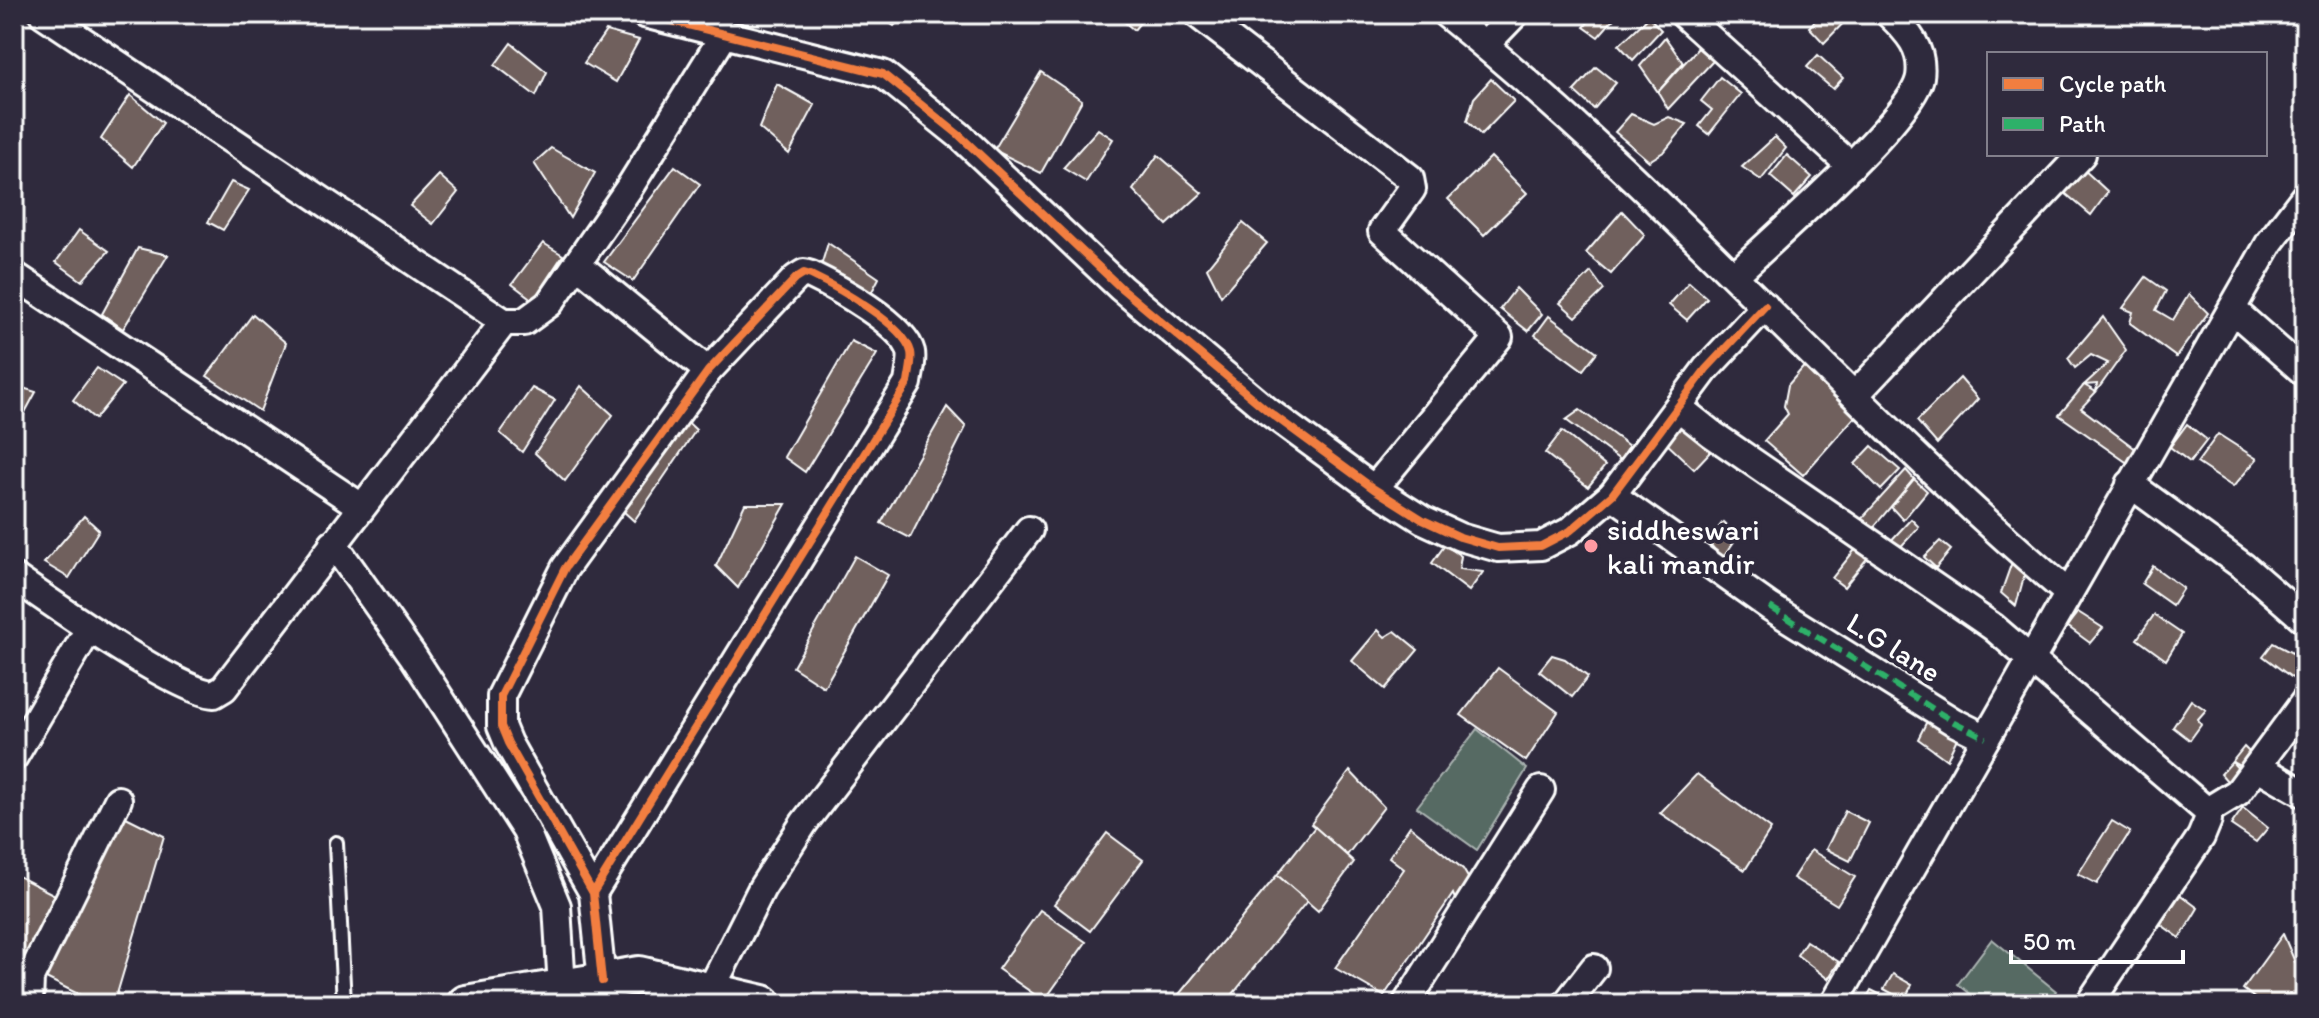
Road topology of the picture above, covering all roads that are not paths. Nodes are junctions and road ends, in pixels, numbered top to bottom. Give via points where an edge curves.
1 (43, 14) edge
2 (644, 14) edge
3 (1197, 14) edge
4 (1446, 14) edge
5 (1515, 14) edge
6 (1683, 14) edge
7 (1889, 14) edge
8 (724, 35) junction
9 (1485, 45) junction
10 (2080, 156) edge
11 (1851, 166) junction
12 (2305, 196) edge
13 (577, 264) junction
14 (14, 275) edge
15 (1735, 275) junction
16 (1765, 306) junction
17 (2232, 309) junction
18 (504, 322) junction
19 (708, 371) junction
20 (2305, 373) edge
21 (1856, 394) junction
22 (1678, 407) junction
23 (2130, 484) junction
24 (1374, 489) junction
25 (1612, 495) junction
26 (360, 506) junction
27 (1029, 530) dead end
28 (333, 543) junction
29 (14, 577) edge
30 (2068, 593) junction
31 (2305, 620) edge
32 (89, 629) junction
33 (2033, 660) junction
34 (2305, 701) edge
35 (1986, 738) junction
36 (14, 757) edge
37 (2258, 767) junction
38 (1541, 790) dead end
39 (2305, 794) edge
40 (118, 800) dead end
41 (2207, 811) junction
42 (336, 843) dead end
43 (593, 893) junction
44 (1594, 968) dead end
45 (602, 981) junction
46 (562, 988) junction
47 (699, 994) edge
48 (29, 1004) edge
49 (344, 1004) edge
50 (466, 1004) edge
51 (763, 1004) edge
52 (1406, 1004) edge
53 (1566, 1004) edge
54 (1834, 1004) edge
55 (2089, 1004) edge

1 - 18 street
2 - 8 street
3 - 24 street via 1410,178 1412,189 1382,231 1499,337
4 - 9 street
5 - 9 street
6 - 11 street
7 - 11 street via 1913,39 1920,55 1919,80
8 - 13 street
8 - 24 street via 857,65 902,87 1175,334
9 - 15 street via 1561,109
10 - 21 street
11 - 15 street
12 - 17 street via 2270,242
13 - 18 street via 537,315 524,322
13 - 19 street
14 - 26 street
15 - 16 street
16 - 21 street
16 - 22 street
17 - 20 street
17 - 23 street
18 - 26 street
19 - 43 street via 565,568 501,696 501,726 508,743
19 - 43 street via 804,273 888,322 911,352 908,383
21 - 30 street via 1933,473
22 - 25 street
22 - 33 street
23 - 30 street
23 - 31 street via 2244,567
24 - 25 street via 1423,520 1498,548 1541,546 1570,531
25 - 35 street, L.G lane via 1770,607
26 - 28 street
27 - 47 street via 804,823
28 - 32 street via 224,688 214,694 194,689
28 - 46 street via 526,831 557,906
29 - 32 street
30 - 33 street
32 - 36 street
33 - 35 street
33 - 41 street
34 - 37 street
35 - 54 street
37 - 39 street
37 - 41 street via 2238,792
38 - 52 street
40 - 48 street via 30,978
41 - 55 street via 2201,837
42 - 49 lane
43 - 45 street
44 - 53 street
45 - 46 main road
45 - 47 main road via 639,975
46 - 50 main road
47 - 51 main road

